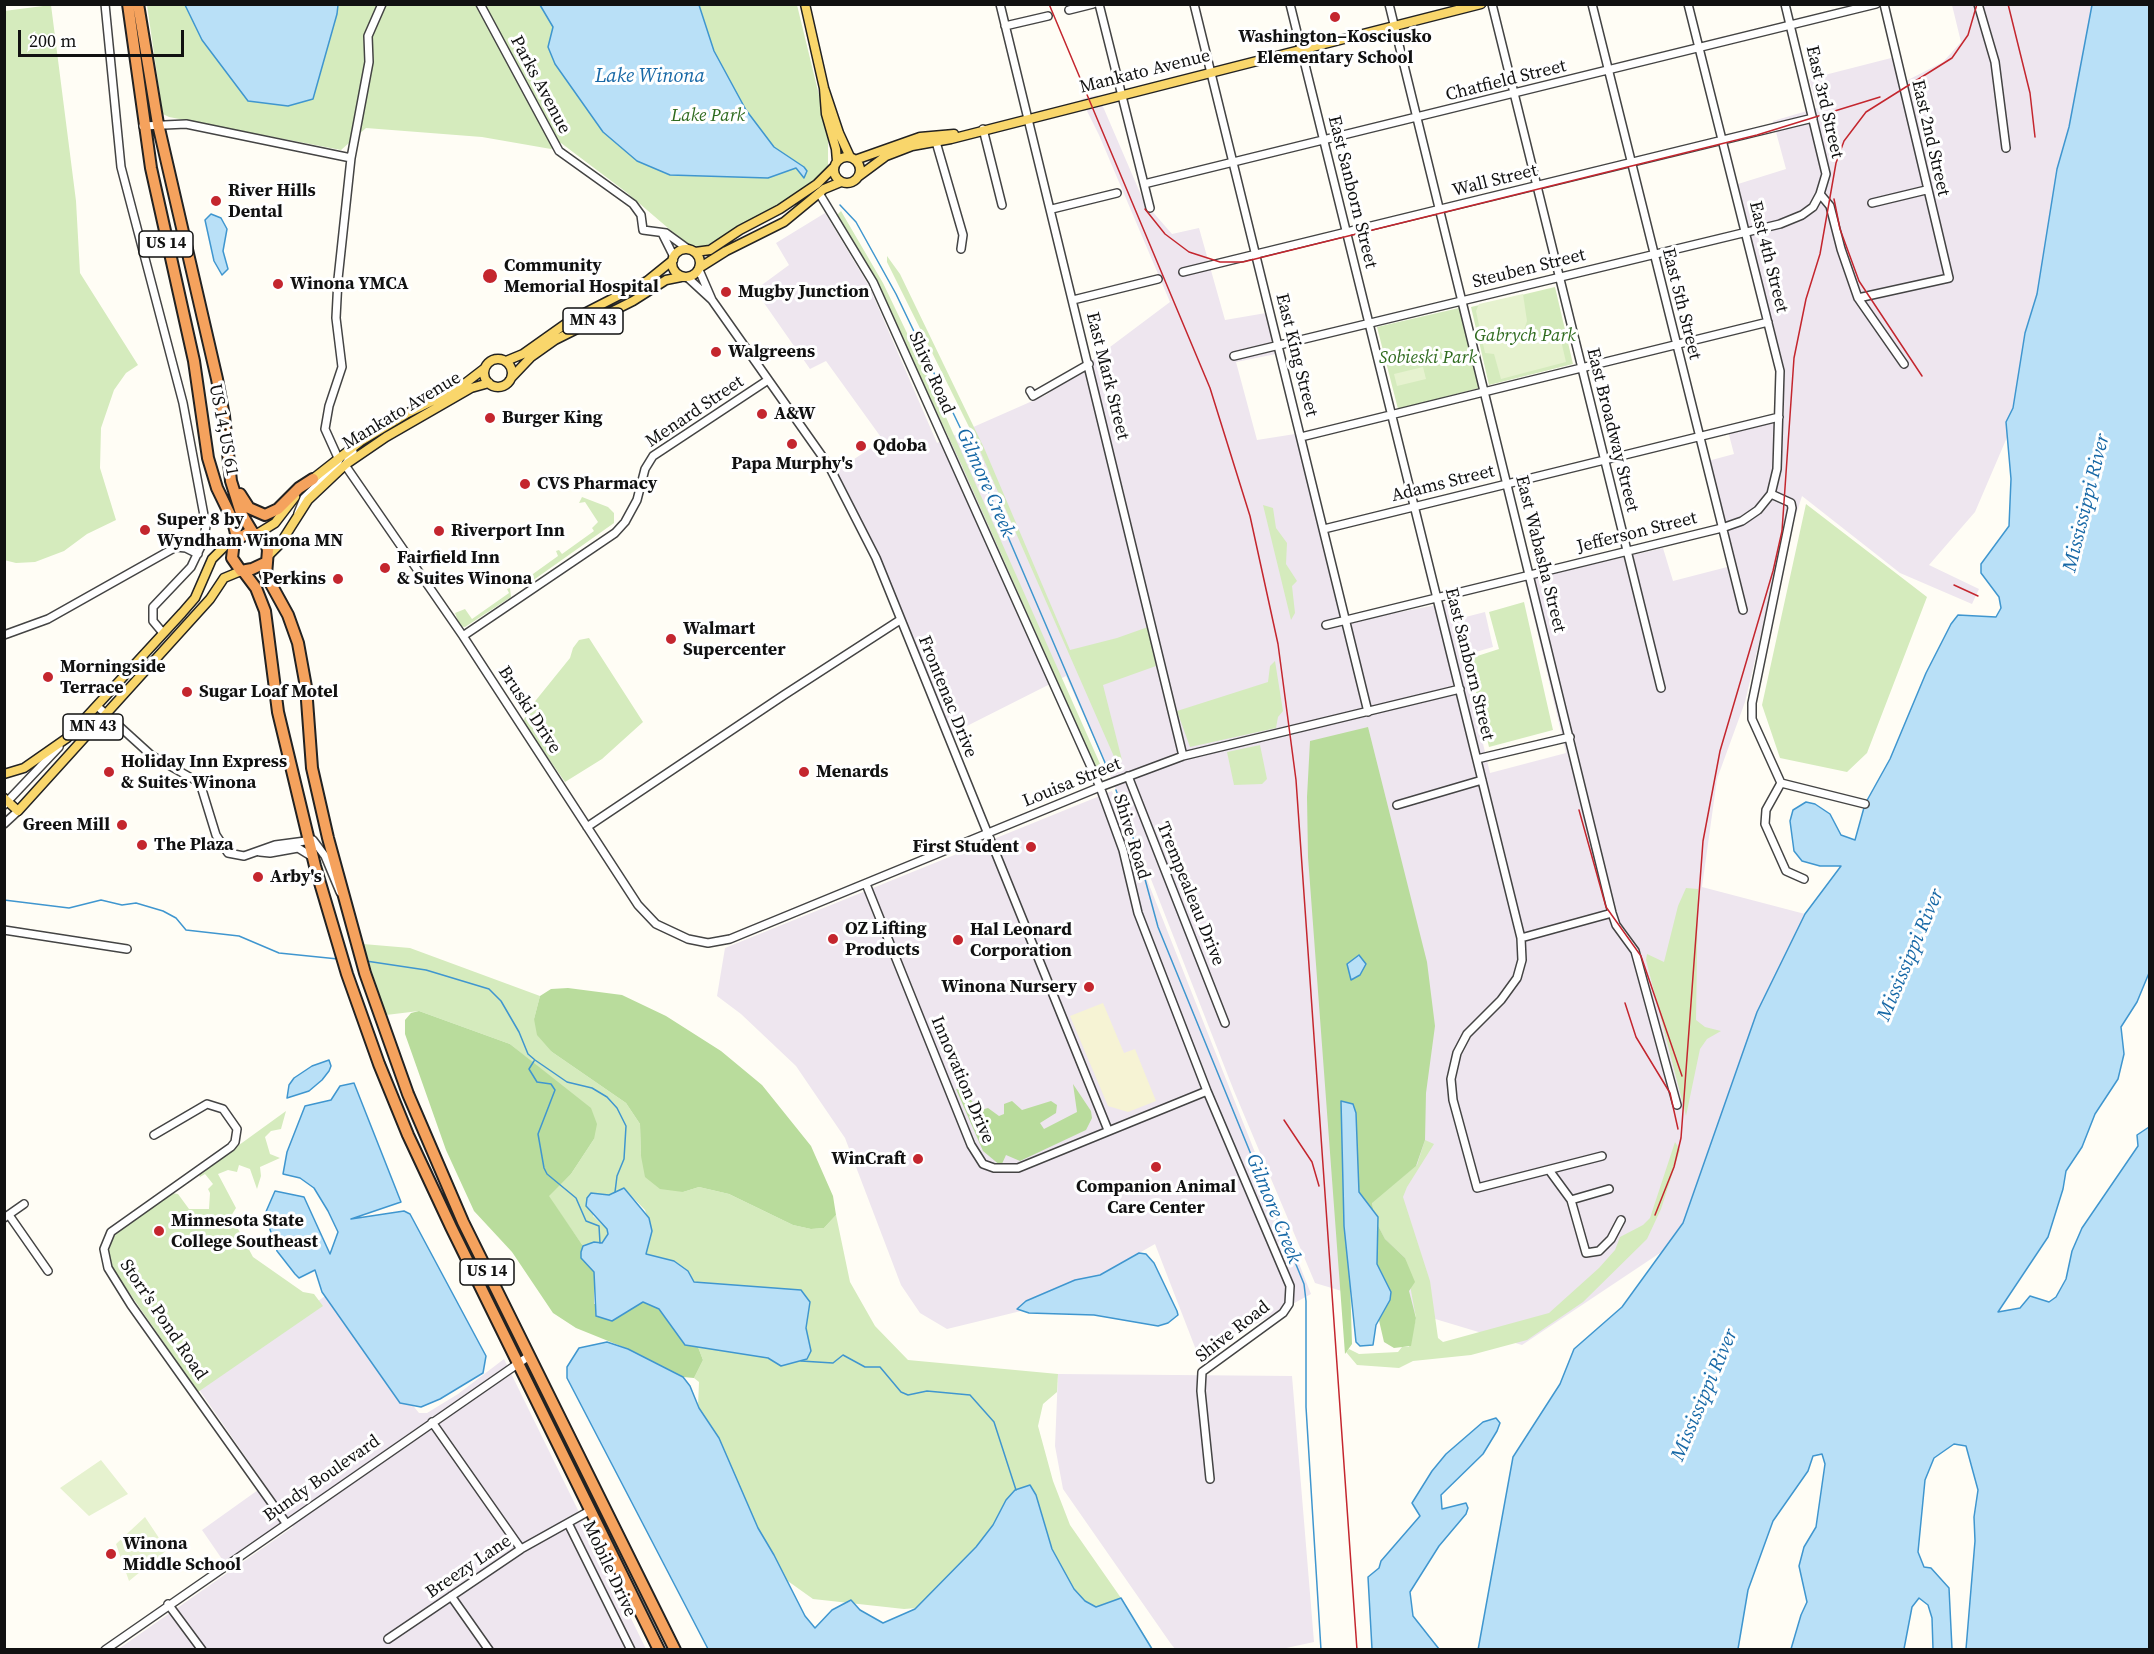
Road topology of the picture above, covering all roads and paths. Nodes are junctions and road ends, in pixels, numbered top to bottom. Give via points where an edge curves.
1 (105, 4) edge
2 (128, 4) edge
3 (138, 4) edge
4 (382, 4) edge
5 (480, 4) edge
6 (805, 4) edge
7 (1000, 4) edge
8 (1093, 4) edge
9 (1099, 4) edge
10 (1194, 4) edge
11 (1290, 4) edge
12 (1389, 4) edge
13 (1480, 4) edge
14 (1492, 4) edge
15 (1592, 4) edge
16 (1688, 4) edge
17 (1785, 4) edge
18 (1876, 4) edge
19 (1884, 4) edge
20 (1978, 4) edge
21 (1070, 10) dead end
22 (1048, 16) dead end
23 (1005, 26) junction
24 (1791, 26) junction
25 (1395, 27) junction
26 (1301, 49) junction
27 (1699, 50) junction
28 (1607, 72) junction
29 (1211, 74) junction
30 (824, 88) junction
31 (1121, 94) junction
32 (1514, 94) junction
33 (1028, 118) junction
34 (1418, 118) junction
35 (1813, 118) junction
36 (158, 124) junction
37 (143, 126) junction
38 (983, 129) junction
39 (957, 135) junction
40 (1323, 140) junction
41 (1723, 140) junction
42 (936, 142) junction
43 (2006, 148) dead end
44 (351, 158) junction
45 (853, 158) junction
46 (1233, 163) junction
47 (1630, 163) junction
48 (835, 164) junction
49 (859, 176) junction
50 (841, 182) junction
51 (1144, 184) junction
52 (1537, 186) junction
53 (1926, 189) junction
54 (819, 193) junction
55 (1117, 194) dead end
56 (1820, 194) junction
57 (1872, 203) dead end
58 (1002, 205) dead end
59 (1150, 208) dead end
60 (1052, 209) junction
61 (1439, 211) junction
62 (662, 232) junction
63 (1746, 232) junction
64 (1347, 234) junction
65 (961, 249) dead end
66 (691, 251) junction
67 (1654, 254) junction
68 (1256, 255) junction
69 (674, 258) junction
70 (699, 269) junction
71 (1184, 272) dead end
72 (1559, 276) junction
73 (684, 277) junction
74 (1158, 279) dead end
75 (1858, 298) junction
76 (712, 300) junction
77 (1073, 300) junction
78 (1462, 302) junction
79 (1370, 322) junction
80 (1768, 322) junction
81 (1676, 345) junction
82 (1279, 347) junction
83 (1234, 356) dead end
84 (506, 362) junction
85 (1089, 364) junction
86 (1904, 364) dead end
87 (485, 368) junction
88 (1582, 368) junction
89 (511, 378) junction
90 (768, 380) junction
91 (489, 384) junction
92 (1030, 391) dead end
93 (1485, 393) junction
94 (1392, 416) junction
95 (1779, 417) junction
96 (384, 428) junction
97 (1698, 435) junction
98 (1301, 437) junction
99 (339, 457) junction
100 (1605, 461) junction
101 (228, 464) junction
102 (345, 465) junction
103 (312, 479) junction
104 (1508, 483) junction
105 (1771, 494) junction
106 (1415, 507) junction
107 (298, 513) junction
108 (1722, 528) junction
109 (1323, 529) junction
110 (255, 533) junction
111 (235, 539) junction
112 (1627, 550) junction
113 (198, 554) junction
114 (267, 559) junction
115 (243, 571) junction
116 (1530, 575) junction
117 (1437, 599) junction
118 (1743, 610) dead end
119 (900, 620) junction
120 (1346, 620) junction
121 (1326, 625) dead end
122 (163, 633) junction
123 (4, 635) edge
124 (463, 636) junction
125 (1661, 688) dead end
126 (1460, 689) junction
127 (97, 706) junction
128 (1368, 712) junction
129 (105, 714) junction
130 (1570, 737) junction
131 (67, 738) junction
132 (1183, 756) junction
133 (1477, 759) junction
134 (4, 774) edge
135 (1128, 776) junction
136 (1482, 780) junction
137 (1781, 783) junction
138 (1100, 787) junction
139 (6, 803) edge
140 (1397, 804) dead end
141 (1865, 804) dead end
142 (18, 810) junction
143 (4, 824) edge
144 (587, 827) junction
145 (987, 834) junction
146 (309, 839) junction
147 (260, 852) junction
148 (314, 859) junction
149 (1804, 879) dead end
150 (866, 884) junction
151 (342, 894) junction
152 (1612, 913) junction
153 (4, 930) edge
154 (1521, 938) junction
155 (708, 942) joint
156 (127, 949) dead end
157 (1225, 1023) dead end
158 (1207, 1091) junction
159 (1677, 1105) dead end
160 (1108, 1130) junction
161 (154, 1136) dead end
162 (1602, 1156) dead end
163 (1549, 1170) junction
164 (1609, 1189) dead end
165 (1571, 1200) junction
166 (24, 1204) dead end
167 (7, 1217) edge
168 (1621, 1220) dead end
169 (48, 1271) dead end
170 (529, 1356) junction
171 (518, 1363) junction
172 (432, 1422) junction
173 (1210, 1479) dead end
174 (591, 1510) junction
175 (286, 1523) junction
176 (568, 1523) junction
177 (521, 1549) junction
178 (451, 1596) junction
179 (168, 1604) junction
180 (388, 1639) dead end
181 (105, 1650) edge
182 (202, 1650) edge
183 (489, 1650) edge
184 (631, 1650) edge
185 (659, 1650) edge
186 (675, 1650) edge

1 - 113 street via 121,166 183,403 205,515 206,533
2 - 37 highway, US 14
3 - 36 highway, US 14
4 - 44 street via 368,36 369,62
5 - 62 street, Parks Avenue via 559,151 633,204 641,215 643,230
6 - 30 main road
7 - 23 street, East Mark Street
8 - 21 street
9 - 31 street
10 - 29 street, East King Street
11 - 26 street, East Sanborn Street
12 - 25 street, East Wabasha Street
13 - 25 main road, Mankato Avenue
14 - 32 street, East Broadway Street
15 - 28 street, East 5th Street
16 - 27 street, East 4th Street
17 - 24 street, East 3rd Street
18 - 24 street, Chatfield Street
19 - 53 street, East 2nd Street
20 - 43 street via 1995,62
22 - 23 street
23 - 33 street, East Mark Street
24 - 27 street, Chatfield Street
24 - 35 street, East 3rd Street
25 - 26 main road, Mankato Avenue
25 - 34 street, East Wabasha Street
26 - 29 main road, Mankato Avenue
26 - 40 street, East Sanborn Street
27 - 28 street, Chatfield Street
27 - 41 street, East 4th Street
28 - 32 street, Chatfield Street
28 - 47 street, East 5th Street
29 - 31 main road, Mankato Avenue
29 - 46 street, East King Street
30 - 45 main road via 839,133
30 - 48 main road
31 - 33 main road, Mankato Avenue
31 - 51 street
32 - 34 street, Chatfield Street
32 - 52 street, East Broadway Street
33 - 38 main road, Mankato Avenue
33 - 60 street, East Mark Street
34 - 40 street, Chatfield Street
34 - 61 street, East Wabasha Street
35 - 41 street, Wall Street
35 - 56 street, East 3rd Street via 1826,174
36 - 37 street
36 - 44 street via 186,124
36 - 101 highway, US 14;US 61 / US 14 via 217,379
37 - 111 highway, US 14;US 61 / US 14 via 194,361 208,458 233,521
38 - 39 main road, Mankato Avenue
38 - 58 street
39 - 42 main road, Mankato Avenue
39 - 45 main road, Mankato Avenue via 920,137
40 - 46 street, Chatfield Street
40 - 64 street, East Sanborn Street
41 - 47 street, Wall Street
41 - 63 street, East 4th Street
42 - 49 main road, Mankato Avenue via 896,152
42 - 65 street via 963,235
44 - 99 street via 336,318 342,367 325,429
45 - 48 main road, Mankato Avenue / MN 43
45 - 49 main road via 860,168
46 - 51 street, Chatfield Street
46 - 68 street, East King Street
47 - 52 street, Wall Street
47 - 67 street, East 5th Street
48 - 50 main road via 835,176
48 - 66 main road, Mankato Avenue / MN 43 via 817,184 780,209 710,250
49 - 50 main road, Mankato Avenue / MN 43 via 852,182
50 - 54 main road, Mankato Avenue / MN 43
51 - 59 street
52 - 61 street, Wall Street
52 - 72 street, East Broadway Street
53 - 57 street
53 - 75 street, East 2nd Street via 1949,278
54 - 70 main road, Mankato Avenue / MN 43 via 784,222
54 - 138 street, Shive Road via 873,282
55 - 60 street
56 - 63 street, Steuben Street via 1813,207 1802,215
56 - 75 street via 1830,206
60 - 77 street, East Mark Street
61 - 64 street, Wall Street
61 - 78 street, East Wabasha Street
62 - 66 street, Parks Avenue
62 - 69 street
63 - 67 street, Steuben Street
63 - 80 street, East 4th Street
64 - 68 street, Wall Street
64 - 79 street, East Sanborn Street
66 - 69 main road, Mankato Avenue / MN 43
66 - 70 main road via 700,260
67 - 72 street, Steuben Street
67 - 81 street, East 5th Street
68 - 71 street, Wall Street
68 - 82 street, East King Street
69 - 73 main road via 674,270
69 - 84 main road, Mankato Avenue / MN 43 via 647,281 571,320
70 - 73 main road, Mankato Avenue / MN 43
70 - 76 street, Frontenac Drive
72 - 78 street, Steuben Street
72 - 88 street, East Broadway Street
73 - 76 street, Frontenac Drive
73 - 89 main road, Mankato Avenue / MN 43 via 666,280 555,340
74 - 77 street
75 - 86 street
76 - 90 street, Frontenac Drive
77 - 85 street, East Mark Street
78 - 79 street, Steuben Street
78 - 93 street, East Wabasha Street
79 - 82 street, Steuben Street
79 - 94 street, East Sanborn Street
80 - 81 street
80 - 95 street, East 4th Street via 1780,371
81 - 88 street
81 - 97 street, East 5th Street
82 - 83 street, Steuben Street
82 - 98 street, East King Street
84 - 87 main road, Mankato Avenue / MN 43 via 494,360
84 - 89 main road
85 - 92 street via 1033,396
85 - 132 street, East Mark Street
87 - 91 main road, Mankato Avenue
87 - 96 main road, Mankato Avenue / MN 43 via 459,388
88 - 93 street
88 - 100 street, East Broadway Street
89 - 91 main road, Mankato Avenue via 501,386
90 - 119 street, Frontenac Drive via 829,466 876,558
90 - 124 street, Menard Street via 653,456 645,469 637,500 615,533
91 - 102 main road, Mankato Avenue via 471,388
93 - 94 street
93 - 104 street, East Wabasha Street
94 - 98 street
94 - 106 street, East Sanborn Street
95 - 97 street, Adams Street
95 - 105 street, East 4th Street via 1777,469
96 - 99 main road, Mankato Avenue / MN 43
96 - 102 street via 351,453
97 - 100 street, Adams Street
97 - 108 street, East 5th Street
98 - 109 street, East King Street
99 - 103 main road, Mankato Avenue / MN 43
99 - 107 street via 334,469 304,498
100 - 104 street, Adams Street
100 - 112 street, East Broadway Street
101 - 103 highway via 246,505 261,514 278,509
101 - 110 highway, US 14;US 61 / US 14 via 238,504
102 - 107 main road, Mankato Avenue via 318,488
102 - 124 street, Bruski Drive
103 - 110 main road, Mankato Avenue / MN 43 via 275,523
104 - 106 street, Adams Street
104 - 116 street, East Wabasha Street
105 - 108 street, Jefferson Street via 1758,510
105 - 137 street via 1791,503 1792,508 1752,719
106 - 109 street, Adams Street
106 - 117 street, East Sanborn Street
107 - 114 main road, Mankato Avenue
108 - 112 street, Jefferson Street
108 - 118 street, East 5th Street
109 - 120 street, East King Street
110 - 111 highway
110 - 114 highway, US 14;US 61 / US 14 via 265,540
111 - 115 highway, US 14;US 61 / US 14 via 232,558
111 - 122 main road, MN 43 via 212,560 195,598
112 - 116 street, Jefferson Street
112 - 125 street, East Broadway Street
113 - 122 street via 191,567 153,607 153,621
113 - 123 street via 176,547 48,619
114 - 115 highway
114 - 151 highway, US 14;US 61 / US 14 via 267,579 288,615 302,657 312,768
115 - 129 main road, MN 43 via 224,578 210,599
115 - 146 highway, US 14;US 61 / US 14 via 256,588 265,611 278,712
116 - 117 street, Jefferson Street
116 - 130 street, East Wabasha Street
117 - 120 street, Jefferson Street
117 - 126 street, East Sanborn Street
119 - 144 street
119 - 145 street, Frontenac Drive
120 - 121 street, Jefferson Street
120 - 128 street, East King Street
122 - 127 main road, MN 43
124 - 144 street, Bruski Drive
126 - 128 street, Louisa Street
126 - 133 street, East Sanborn Street
127 - 129 street
127 - 131 main road, MN 43
128 - 132 street, Louisa Street
129 - 142 main road, MN 43
129 - 147 street via 150,754 200,783 216,835 228,853 238,856
130 - 133 street
130 - 152 street, East Wabasha Street
131 - 134 main road, MN 43 via 24,768
131 - 139 street
132 - 135 street, Louisa Street
133 - 136 street, East Sanborn Street
135 - 138 street, Louisa Street
135 - 157 street, Trempealeau Drive
136 - 140 street
136 - 154 street, East Sanborn Street
137 - 141 street
137 - 149 street via 1766,810 1765,824 1786,871
138 - 145 street, Louisa Street
138 - 158 street, Shive Road via 1123,850 1138,914
139 - 142 main road
142 - 143 street
144 - 155 street, Bruski Drive via 638,905 656,924 688,939
145 - 150 street, Louisa Street
145 - 160 street, Frontenac Drive
146 - 147 street
146 - 148 highway, US 14
146 - 151 street via 321,849
147 - 148 street via 298,848
148 - 171 highway, US 14 via 347,974 408,1135
150 - 155 street, Louisa Street via 730,939
150 - 160 street, Innovation Drive via 971,1145 983,1164 1018,1168
151 - 170 highway, US 14 via 399,1072 435,1162
152 - 154 street
152 - 159 street, East Wabasha Street via 1616,926 1635,951
153 - 156 street
154 - 163 street, East Sanborn Street via 1522,960 1517,978 1467,1034 1457,1053 1451,1079 1453,1100 1477,1188
158 - 160 street, Innovation Drive
158 - 173 street, Shive Road via 1290,1286 1289,1304 1278,1318 1202,1372
161 - 175 street, Storr's Pond Road via 207,1104 223,1109 237,1129 231,1147 111,1232 104,1249 108,1268
162 - 163 street, East Sanborn Street
163 - 165 street
164 - 165 street
165 - 168 street via 1586,1253 1599,1251
166 - 167 street
167 - 169 street
170 - 171 street, Bundy Boulevard
170 - 186 highway, US 14
171 - 172 street, Bundy Boulevard
171 - 174 highway, US 14
172 - 175 street, Bundy Boulevard
172 - 177 street
174 - 176 street, Mobile Drive
174 - 185 highway, US 14
175 - 179 street, Bundy Boulevard
176 - 177 street, Breezy Lane
176 - 184 street, Mobile Drive
177 - 178 street, Breezy Lane
178 - 180 street, Breezy Lane
178 - 183 street
179 - 181 street, Bundy Boulevard
179 - 182 street

